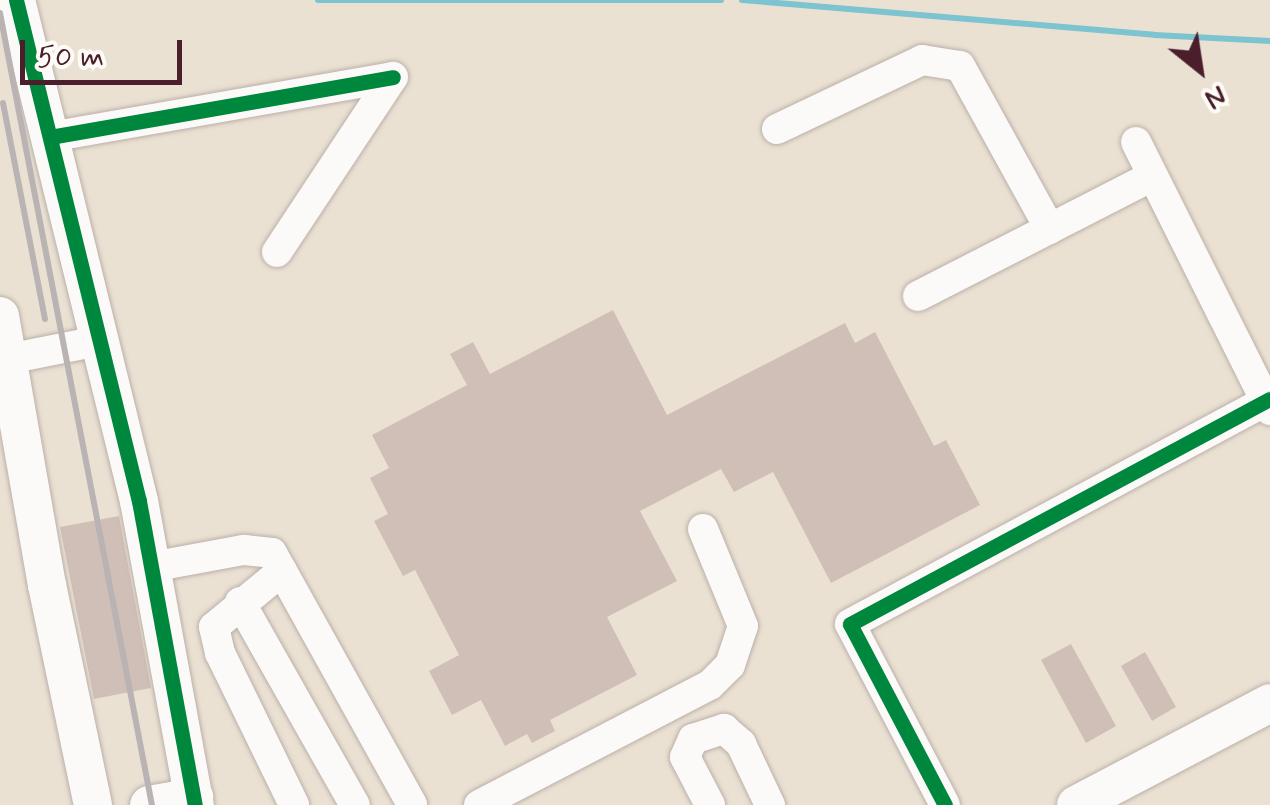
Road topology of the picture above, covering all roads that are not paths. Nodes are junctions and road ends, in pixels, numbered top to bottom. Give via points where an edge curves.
1 (16, 0) edge
2 (778, 129) dead end
3 (50, 138) junction
4 (1136, 142) dead end
5 (1152, 176) junction
6 (1050, 229) junction
7 (277, 252) dead end
8 (918, 296) dead end
9 (0, 316) edge
10 (103, 340) junction
11 (4, 358) edge
12 (1268, 404) edge
13 (703, 529) dead end
14 (151, 566) junction
15 (282, 571) junction
16 (240, 602) junction
17 (1270, 703) edge
18 (195, 801) edge
19 (93, 805) edge
20 (149, 805) edge
21 (294, 805) edge
22 (355, 805) edge
23 (412, 805) edge
24 (479, 805) edge
25 (710, 805) edge
26 (770, 805) edge
27 (945, 805) edge
28 (1076, 805) edge

1 - 3 main road
2 - 6 street via 922,60 960,66
3 - 7 street via 393,77
3 - 10 main road
4 - 5 street
5 - 6 street
5 - 12 street
6 - 8 street
9 - 11 main road
10 - 11 street
10 - 14 main road
11 - 19 main road
12 - 27 street via 850,624
13 - 24 street via 743,626 730,665 710,685
14 - 15 street via 244,550 272,553
14 - 18 main road
15 - 16 street
15 - 23 street
16 - 21 street via 214,627 220,653
16 - 22 street
17 - 28 main road
18 - 20 main road
25 - 26 street via 686,756 693,739 724,728 741,744

